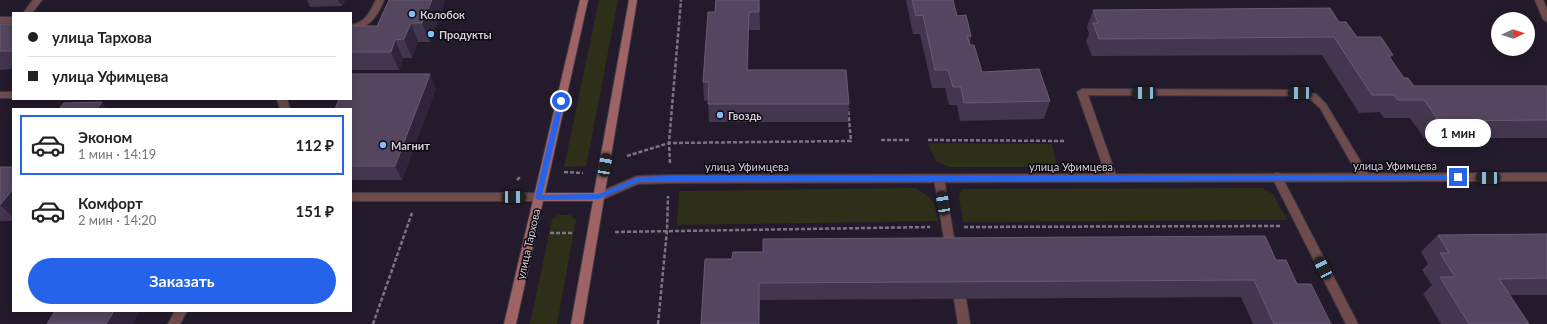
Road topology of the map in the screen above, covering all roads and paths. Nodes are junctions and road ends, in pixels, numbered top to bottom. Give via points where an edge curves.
1 (38, 0) edge
2 (380, 0) edge
3 (584, 0) edge
4 (633, 0) edge
5 (681, 0) edge
6 (1539, 0) edge
7 (27, 12) edge
8 (1547, 18) edge
9 (0, 20) edge
10 (12, 20) edge
11 (352, 28) edge
12 (0, 95) edge
13 (12, 95) edge
14 (847, 100) edge
15 (881, 140) dead end
16 (909, 140) dead end
17 (928, 140) dead end
18 (1065, 141) dead end
19 (669, 143) junction
20 (627, 156) dead end
21 (670, 168) dead end
22 (564, 172) dead end
23 (583, 172) dead end
24 (1365, 177) junction
25 (1112, 178) junction
26 (1277, 178) junction
27 (1547, 178) edge
28 (939, 179) junction
29 (668, 191) dead end
30 (352, 197) edge
31 (417, 197) junction
32 (538, 197) junction
33 (599, 197) junction
34 (1288, 226) dead end
35 (932, 227) dead end
36 (956, 227) dead end
37 (667, 230) junction
38 (616, 232) dead end
39 (550, 233) dead end
40 (572, 233) dead end
41 (952, 255) edge
42 (960, 298) edge
43 (180, 312) edge
44 (174, 324) edge
45 (373, 324) edge
46 (510, 324) edge
47 (578, 324) edge
48 (658, 324) edge
49 (964, 324) edge
50 (1352, 324) edge

1 - 7 street
2 - 11 street via 368,23
3 - 32 main road, улица Тархова
4 - 33 main road
5 - 19 path
6 - 8 street
9 - 10 street
12 - 13 street
14 - 19 path via 851,141
15 - 16 path
17 - 18 path
19 - 20 path
19 - 21 path
22 - 23 path
24 - 25 street via 1323,106 1313,96 1300,93 1082,92
24 - 26 street, улица Уфимцева
24 - 27 street, улица Уфимцева
25 - 26 street, улица Уфимцева
25 - 28 street, улица Уфимцева
26 - 50 street
28 - 33 street, улица Уфимцева via 871,177 638,180
28 - 41 street
29 - 37 path
30 - 31 street
31 - 32 street
31 - 45 path
32 - 33 main road
32 - 46 main road, улица Тархова
33 - 47 main road
34 - 36 path
35 - 37 path
37 - 38 path
37 - 48 path
39 - 40 path
42 - 49 street
43 - 44 street

